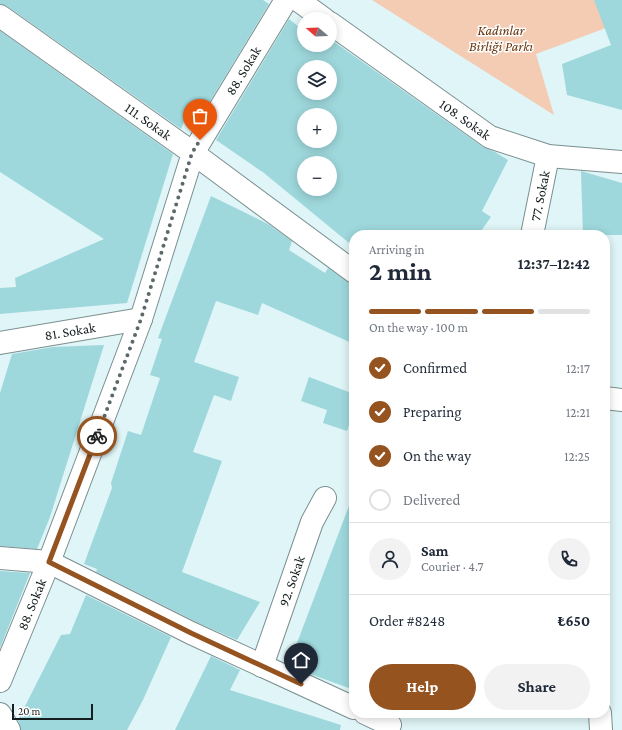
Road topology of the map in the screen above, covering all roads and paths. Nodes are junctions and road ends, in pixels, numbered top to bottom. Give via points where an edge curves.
1 (286, 0) edge
2 (298, 0) edge
3 (314, 12) edge
4 (0, 16) edge
5 (337, 28) edge
6 (192, 153) junction
7 (548, 156) junction
8 (622, 162) edge
9 (533, 230) edge
10 (349, 268) edge
11 (141, 319) junction
12 (0, 343) edge
13 (610, 399) edge
14 (622, 400) edge
15 (326, 498) dead end
16 (0, 558) edge
17 (49, 562) junction
18 (262, 666) junction
19 (0, 680) edge
20 (349, 706) edge
21 (0, 714) edge
22 (378, 718) edge
23 (600, 718) edge
24 (391, 723) edge
25 (9, 730) edge
26 (601, 730) edge

1 - 6 street, 88. Sokak
2 - 3 street
4 - 6 street, 111. Sokak
5 - 7 street, 108. Sokak via 490,137
6 - 10 street, 111. Sokak
6 - 11 street, 88. Sokak
7 - 8 street, 108. Sokak
7 - 9 street, 77. Sokak
11 - 12 street, 81. Sokak
11 - 17 street, 88. Sokak
13 - 14 street
15 - 18 street, 92. Sokak via 312,522
16 - 17 street
17 - 18 street
17 - 19 street, 88. Sokak
18 - 20 street
21 - 25 street
22 - 24 street
23 - 26 street

